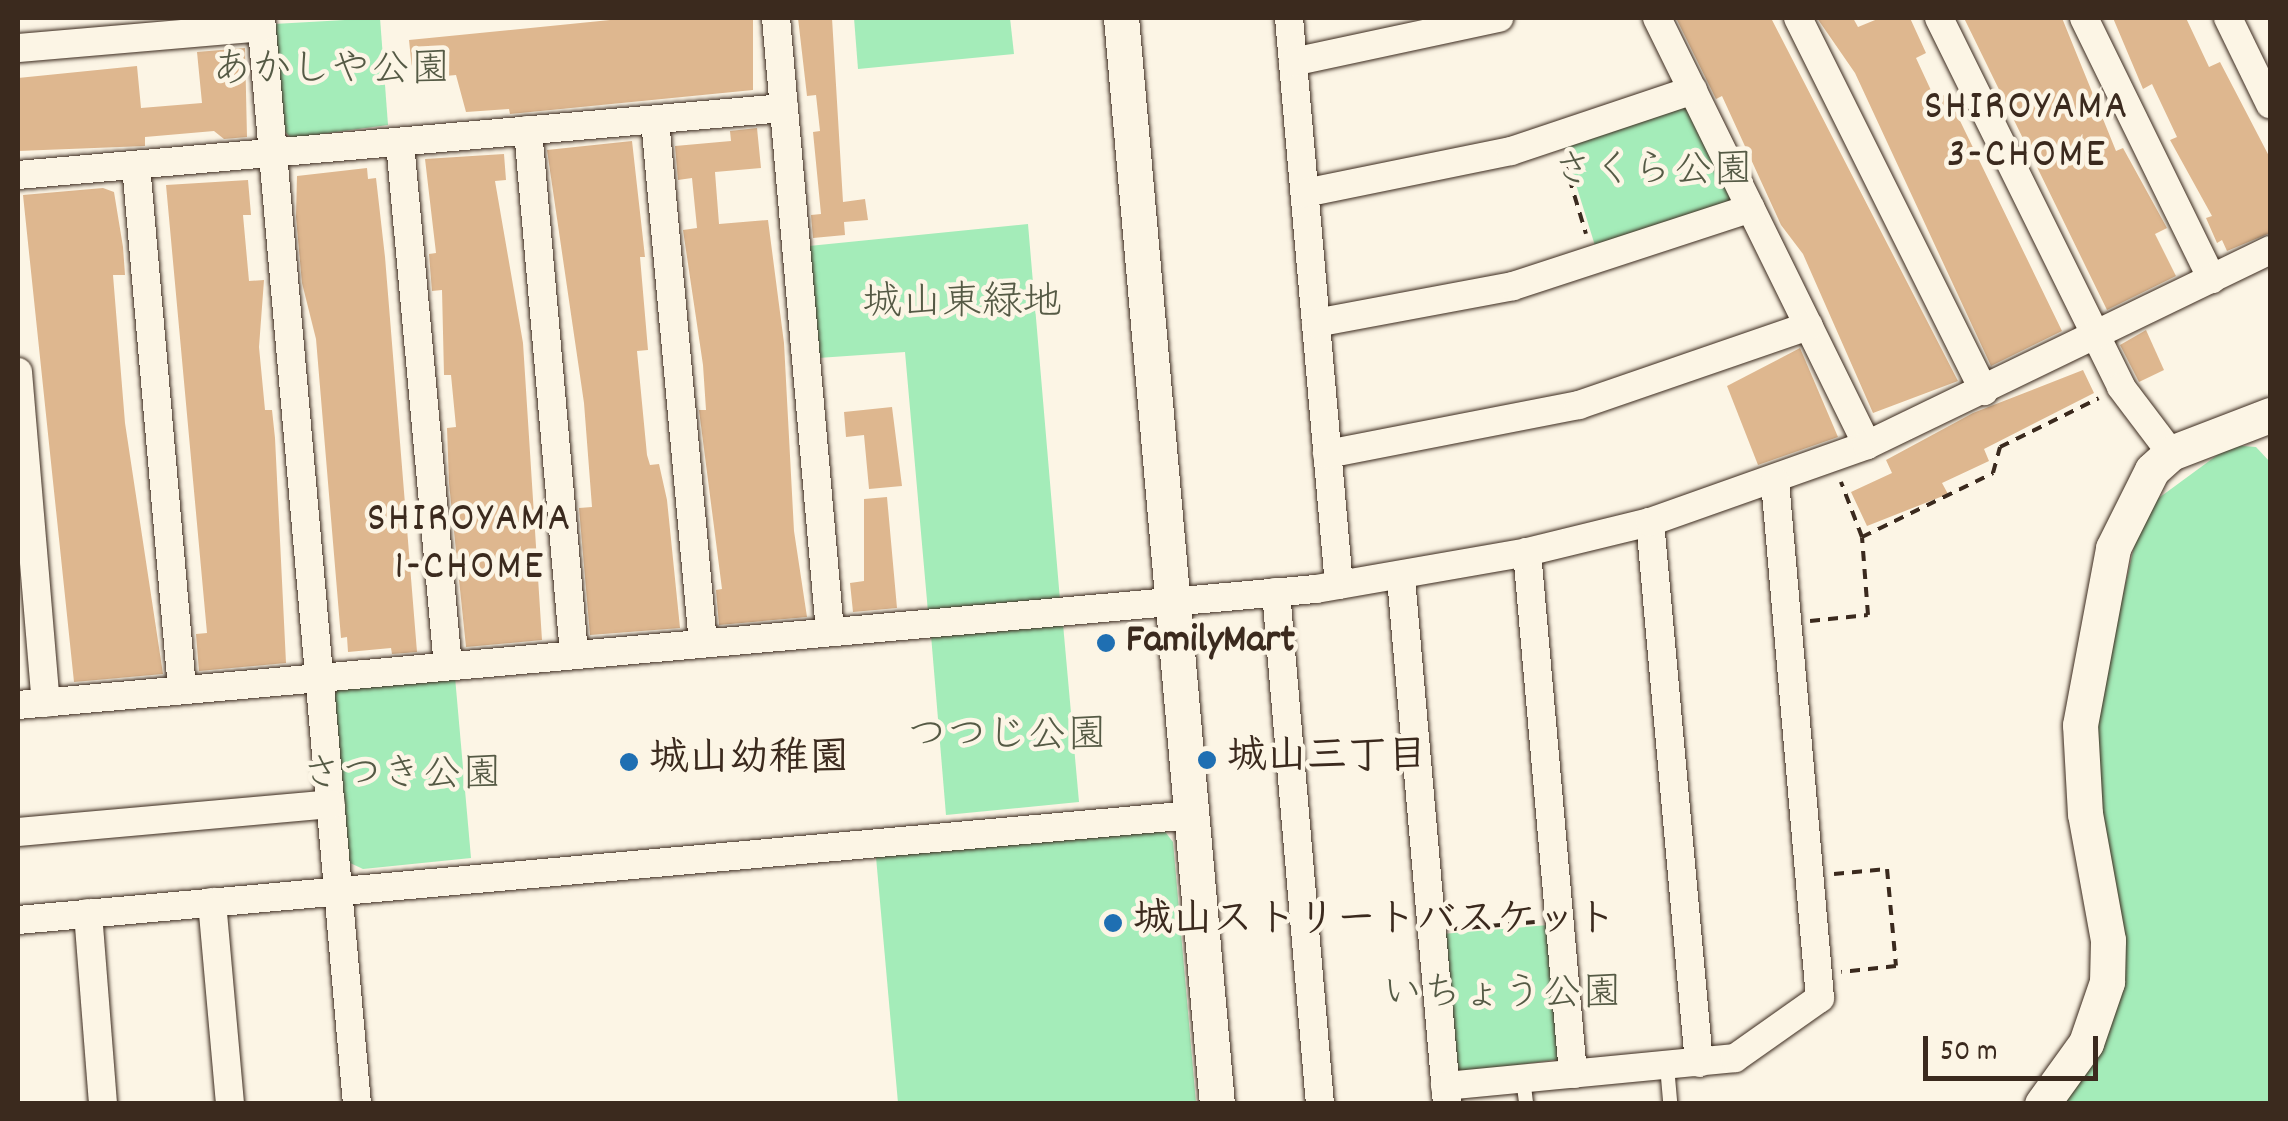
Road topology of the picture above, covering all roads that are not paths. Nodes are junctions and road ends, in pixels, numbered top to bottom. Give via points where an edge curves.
1 (776, 18) edge
2 (1121, 18) edge
3 (1289, 18) edge
4 (1500, 18) edge
5 (1657, 18) edge
6 (1798, 18) edge
7 (1939, 18) edge
8 (2084, 18) edge
9 (2228, 18) edge
10 (261, 22) edge
11 (18, 48) edge
12 (1292, 62) junction
13 (1693, 90) junction
14 (2270, 104) edge
15 (784, 108) junction
16 (655, 120) junction
17 (528, 130) junction
18 (400, 142) junction
19 (273, 153) junction
20 (136, 165) junction
21 (18, 175) edge
22 (1304, 193) junction
23 (1751, 208) junction
24 (2270, 250) edge
25 (2212, 279) junction
26 (1316, 323) junction
27 (1809, 326) junction
28 (2096, 336) junction
29 (18, 372) edge
30 (1984, 391) junction
31 (2270, 415) edge
32 (1867, 445) junction
33 (2171, 453) junction
34 (1327, 454) junction
35 (1774, 482) junction
36 (1650, 522) junction
37 (1528, 552) junction
38 (1400, 578) junction
39 (1339, 585) junction
40 (1276, 592) junction
41 (1173, 600) junction
42 (830, 631) junction
43 (703, 643) junction
44 (574, 654) junction
45 (448, 666) junction
46 (319, 677) junction
47 (182, 689) junction
48 (46, 702) junction
49 (18, 705) edge
50 (331, 804) junction
51 (1193, 815) junction
52 (18, 832) edge
53 (338, 891) junction
54 (212, 902) junction
55 (88, 914) junction
56 (18, 920) edge
57 (1699, 1063) junction
58 (1667, 1066) junction
59 (1572, 1074) junction
60 (1525, 1091) edge
61 (1446, 1095) edge
62 (104, 1104) edge
63 (230, 1104) edge
64 (357, 1104) edge
65 (1218, 1104) edge
66 (1320, 1104) edge
67 (1670, 1104) edge
68 (2042, 1104) edge

1 - 15 street
2 - 41 street
3 - 12 street
4 - 12 street
5 - 13 street
6 - 30 street
7 - 28 street
8 - 25 street
9 - 14 street
10 - 11 street
10 - 19 street
12 - 22 street
13 - 22 street via 1557,138
13 - 23 street
15 - 16 street
15 - 42 street
16 - 17 street
16 - 43 street
17 - 18 street
17 - 44 street
18 - 19 street
18 - 45 street
19 - 20 street
19 - 46 street
20 - 21 street
20 - 47 street
22 - 26 street
23 - 26 street via 1595,264 1433,305
23 - 27 street
24 - 25 street
25 - 28 street
26 - 34 street
27 - 32 street
27 - 34 street via 1579,405
28 - 30 street
28 - 33 street via 2121,386
29 - 48 street
30 - 32 street
31 - 33 street
32 - 35 street
33 - 68 street via 2152,470 2126,518 2099,602 2080,752 2084,814 2108,940 2107,982 2086,1043
34 - 39 street
35 - 36 street
35 - 57 street via 1820,998 1735,1058
36 - 37 street
36 - 57 street
37 - 38 street
37 - 59 street
38 - 39 street
38 - 61 street
39 - 40 street
40 - 41 street
40 - 66 street
41 - 42 street
41 - 51 street
42 - 43 street
43 - 44 street
44 - 45 street
45 - 46 street
46 - 47 street
46 - 50 street
47 - 48 street
48 - 49 street
50 - 52 street
50 - 53 street
51 - 53 street
51 - 65 street
53 - 54 street
53 - 64 street
54 - 55 street
54 - 63 street
55 - 56 street
55 - 62 street
57 - 58 street
58 - 59 street
58 - 67 lane
59 - 60 street
60 - 61 street

